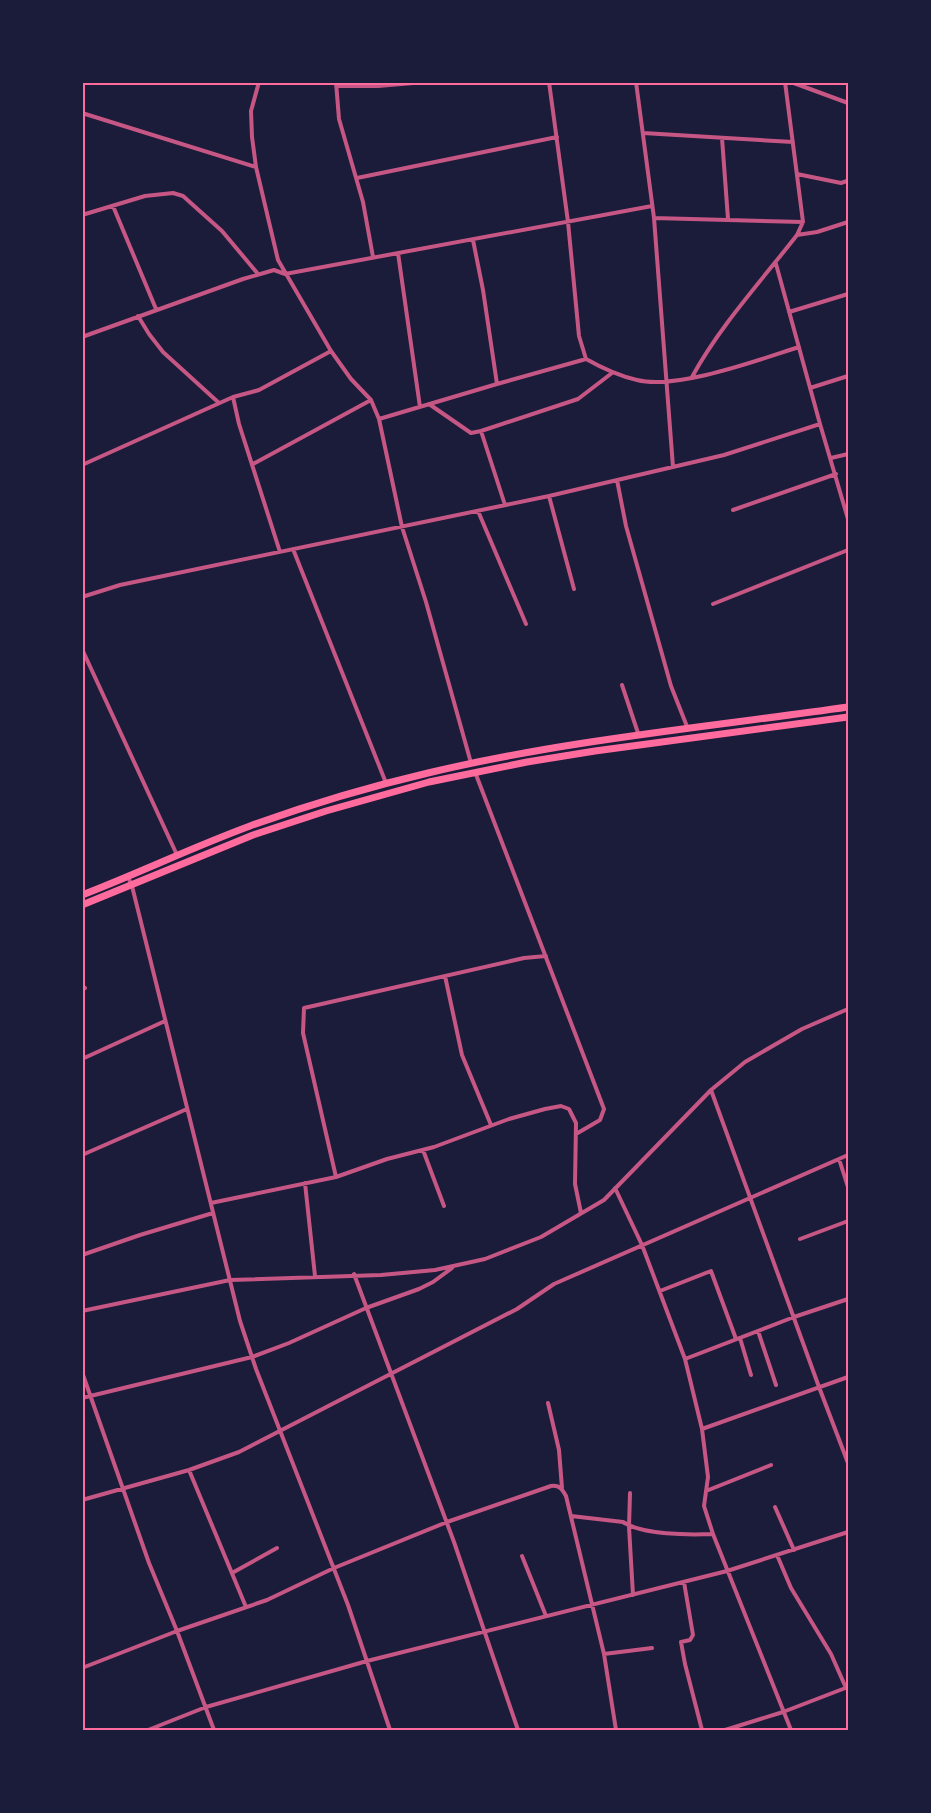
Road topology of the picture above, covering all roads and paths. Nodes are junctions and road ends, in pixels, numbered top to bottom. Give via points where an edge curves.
1 (259, 82) edge
2 (425, 82) edge
3 (549, 82) edge
4 (636, 82) edge
5 (784, 82) edge
6 (791, 82) edge
7 (336, 84) edge
8 (849, 103) edge
9 (82, 113) edge
10 (643, 133) junction
11 (557, 137) junction
12 (723, 138) junction
13 (793, 142) junction
14 (256, 167) junction
15 (797, 174) junction
16 (357, 178) junction
17 (848, 180) edge
18 (113, 206) junction
19 (652, 206) junction
20 (82, 214) edge
21 (654, 218) junction
22 (728, 219) junction
23 (568, 222) junction
24 (803, 222) junction
25 (848, 223) edge
26 (849, 229) edge
27 (797, 236) junction
28 (473, 240) junction
29 (398, 253) junction
30 (373, 258) junction
31 (776, 263) junction
32 (258, 274) junction
33 (285, 274) junction
34 (849, 294) edge
35 (156, 309) junction
36 (789, 312) junction
37 (138, 316) junction
38 (82, 337) edge
39 (799, 347) junction
40 (331, 351) junction
41 (586, 359) junction
42 (612, 373) junction
43 (849, 376) edge
44 (691, 378) junction
45 (666, 381) junction
46 (496, 384) junction
47 (810, 388) junction
48 (233, 397) junction
49 (371, 400) junction
50 (219, 403) junction
51 (429, 404) junction
52 (420, 407) junction
53 (379, 419) junction
54 (820, 424) junction
55 (481, 431) junction
56 (849, 454) edge
57 (831, 458) junction
58 (82, 465) edge
59 (253, 465) junction
60 (673, 467) junction
61 (836, 474) junction
62 (617, 480) junction
63 (549, 496) junction
64 (505, 505) junction
65 (733, 510) dead end
66 (478, 511) junction
67 (849, 519) edge
68 (402, 526) junction
69 (293, 549) junction
70 (849, 550) edge
71 (280, 552) junction
72 (574, 589) dead end
73 (82, 597) edge
74 (713, 604) dead end
75 (526, 624) dead end
76 (82, 649) edge
77 (622, 686) dead end
78 (849, 707) edge
79 (849, 717) edge
80 (688, 729) junction
81 (639, 736) junction
82 (472, 763) junction
83 (475, 772) junction
84 (386, 784) junction
85 (178, 855) junction
86 (128, 877) junction
87 (132, 886) junction
88 (82, 895) edge
89 (82, 905) edge
90 (546, 956) junction
91 (445, 976) junction
92 (849, 1009) edge
93 (165, 1021) junction
94 (82, 1059) edge
95 (711, 1090) junction
96 (187, 1109) junction
97 (491, 1125) junction
98 (576, 1134) junction
99 (423, 1150) junction
100 (82, 1155) edge
101 (849, 1155) edge
102 (839, 1159) junction
103 (336, 1176) junction
104 (305, 1183) junction
105 (849, 1187) edge
106 (615, 1188) junction
107 (750, 1198) junction
108 (211, 1203) junction
109 (444, 1206) dead end
110 (213, 1213) junction
111 (582, 1213) junction
112 (849, 1221) edge
113 (800, 1239) dead end
114 (642, 1245) junction
115 (82, 1255) edge
116 (455, 1265) junction
117 (354, 1274) junction
118 (315, 1276) junction
119 (230, 1280) junction
120 (660, 1291) junction
121 (849, 1299) edge
122 (366, 1308) junction
123 (82, 1311) edge
124 (794, 1317) junction
125 (758, 1331) junction
126 (738, 1339) junction
127 (252, 1357) junction
128 (685, 1359) junction
129 (82, 1372) edge
130 (392, 1374) junction
131 (750, 1375) dead end
132 (849, 1377) edge
133 (776, 1385) dead end
134 (819, 1387) junction
135 (91, 1396) junction
136 (82, 1398) edge
137 (548, 1403) dead end
138 (702, 1429) junction
139 (280, 1432) junction
140 (848, 1462) edge
141 (771, 1465) dead end
142 (189, 1470) junction
143 (123, 1488) junction
144 (562, 1488) junction
145 (706, 1492) junction
146 (630, 1493) dead end
147 (82, 1500) edge
148 (775, 1507) dead end
149 (571, 1516) junction
150 (447, 1522) junction
151 (629, 1527) junction
152 (849, 1532) edge
153 (713, 1534) junction
154 (277, 1548) dead end
155 (794, 1550) junction
156 (777, 1555) junction
157 (522, 1556) dead end
158 (334, 1569) junction
159 (727, 1571) junction
160 (232, 1573) junction
161 (684, 1582) junction
162 (633, 1595) junction
163 (592, 1605) junction
164 (246, 1607) junction
165 (546, 1616) junction
166 (177, 1631) junction
167 (485, 1631) junction
168 (652, 1648) dead end
169 (604, 1654) junction
170 (367, 1660) junction
171 (82, 1668) edge
172 (847, 1688) edge
173 (206, 1707) junction
174 (783, 1712) junction
175 (148, 1731) edge
176 (214, 1731) edge
177 (390, 1731) edge
178 (518, 1731) edge
179 (616, 1731) edge
180 (702, 1731) edge
181 (725, 1731) edge
182 (790, 1731) edge

1 - 14 street via 251,111
2 - 7 street
3 - 11 street
4 - 10 street
5 - 13 street
6 - 8 street
7 - 16 street via 339,119
9 - 14 street
10 - 12 street
10 - 19 street
11 - 16 street
11 - 23 street
12 - 13 street
12 - 22 street
13 - 15 street
14 - 33 street via 278,260
15 - 17 street via 842,183
15 - 24 street
16 - 30 street
18 - 20 street
18 - 32 street via 159,194 183,196 222,231
18 - 35 street
19 - 21 street
19 - 23 street
21 - 22 street
21 - 45 street
22 - 24 street
23 - 28 street
23 - 41 street via 579,336
24 - 27 street
25 - 26 street
25 - 27 street
27 - 31 street
28 - 29 street
28 - 46 street
29 - 30 street
29 - 52 street
30 - 33 street
31 - 36 street
31 - 44 street
32 - 33 street via 274,270
32 - 35 street
33 - 40 street
34 - 36 street
35 - 37 street
36 - 39 street
37 - 38 street
37 - 50 street via 163,352
39 - 44 street
39 - 47 street
40 - 48 street via 259,390
40 - 49 street
41 - 42 street
41 - 46 street
42 - 45 street via 639,381
42 - 55 street via 578,399
43 - 47 street
44 - 45 street
45 - 60 street
46 - 51 street
47 - 54 street
48 - 50 street
48 - 59 street
49 - 53 street
49 - 59 street
50 - 58 street
51 - 52 street
51 - 55 street via 471,433
52 - 53 street
53 - 68 street
54 - 57 street
54 - 60 street
55 - 64 street
56 - 57 street
57 - 61 street
59 - 71 street
60 - 62 street
61 - 65 street
61 - 67 street
62 - 63 street
62 - 80 street via 670,686
63 - 64 street
63 - 72 street
64 - 66 street
66 - 68 street
66 - 75 street
68 - 69 street
68 - 82 street
69 - 71 street
69 - 84 street
70 - 74 street
71 - 73 street via 120,585
76 - 85 street
77 - 81 street
78 - 80 highway
79 - 83 highway via 595,751
80 - 81 highway
81 - 82 highway
82 - 84 highway
83 - 87 highway via 360,800 292,822
83 - 90 street
84 - 85 highway via 250,826
85 - 86 highway
86 - 87 street
86 - 88 highway
87 - 89 highway
87 - 93 street
90 - 91 street
90 - 98 street via 604,1109 600,1120
91 - 97 street via 462,1055
91 - 103 street via 304,1008 303,1033
92 - 95 street via 802,1029 745,1062
93 - 94 street
93 - 96 street
95 - 106 street
95 - 107 street
96 - 100 street
96 - 108 street
97 - 98 street via 561,1106 573,1116
97 - 99 street
98 - 111 street via 575,1184
99 - 103 street
99 - 109 street
101 - 102 street
102 - 105 street
102 - 107 street
103 - 104 street
104 - 108 street
104 - 118 street
106 - 111 street
106 - 114 street
107 - 114 street
107 - 124 street
108 - 110 street
110 - 115 street
110 - 119 street
111 - 116 street via 541,1237 485,1259
112 - 113 street
114 - 120 street
114 - 130 street via 554,1284 517,1309
116 - 117 street via 381,1275
116 - 122 street via 433,1282
117 - 118 street
117 - 122 street
118 - 119 street
119 - 123 street
119 - 127 street
120 - 126 street via 711,1271
120 - 128 street
121 - 124 street
122 - 127 street
122 - 130 street
124 - 125 street
124 - 134 street
125 - 126 street
125 - 133 street
126 - 128 street
126 - 131 street
127 - 135 street
127 - 139 street
128 - 138 street
129 - 135 street
130 - 139 street
130 - 150 street
132 - 134 street
134 - 138 street
134 - 140 street
135 - 136 street
135 - 143 street
137 - 144 street via 559,1450
138 - 145 street
139 - 142 street
139 - 158 street
141 - 145 street
142 - 143 street
142 - 160 street
143 - 147 street
143 - 166 street
144 - 149 street
144 - 150 street via 551,1486
145 - 153 street via 704,1506
146 - 151 street
148 - 155 street
149 - 151 street via 622,1522
149 - 163 street
150 - 158 street
150 - 167 street
151 - 153 street via 675,1535
151 - 162 street
152 - 155 street
153 - 159 street
154 - 160 street
155 - 156 street
156 - 159 street
156 - 172 street
157 - 165 street
158 - 164 street
158 - 170 street
159 - 161 street
159 - 174 street
160 - 164 street
161 - 162 street
161 - 180 street via 693,1635 681,1642
162 - 163 street
163 - 165 street
163 - 169 street
164 - 166 street
165 - 167 street
166 - 171 street
166 - 173 street
167 - 170 street
167 - 178 street
168 - 169 street
169 - 179 street
170 - 173 street
170 - 177 street
172 - 174 street
173 - 175 street
173 - 176 street
174 - 181 street
174 - 182 street

